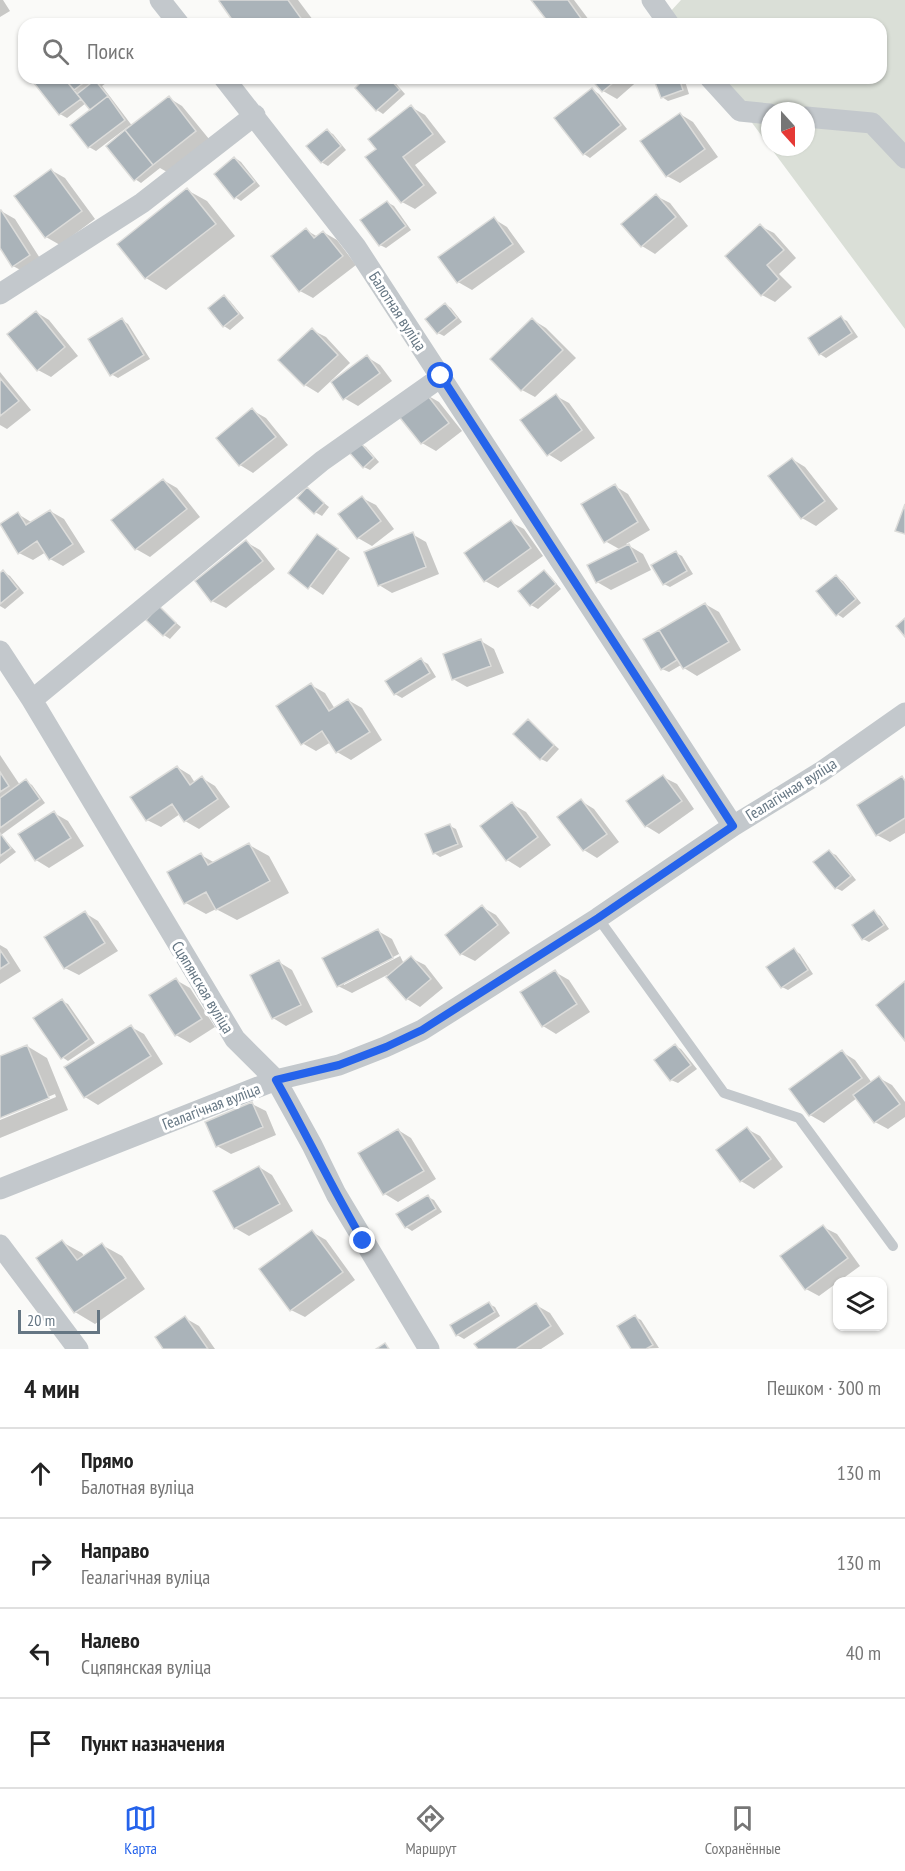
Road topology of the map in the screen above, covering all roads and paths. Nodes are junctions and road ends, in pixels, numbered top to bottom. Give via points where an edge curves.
1 (160, 0) edge
2 (652, 0) edge
3 (175, 18) edge
4 (665, 18) edge
5 (229, 84) edge
6 (715, 84) edge
7 (761, 113) edge
8 (255, 115) junction
9 (815, 118) edge
10 (905, 158) edge
11 (0, 294) edge
12 (441, 376) junction
13 (0, 651) edge
14 (32, 700) junction
15 (905, 713) edge
16 (733, 826) junction
17 (598, 918) junction
18 (276, 1080) junction
19 (0, 1188) edge
20 (0, 1245) edge
21 (893, 1245) dead end
22 (78, 1349) edge
23 (429, 1349) edge

1 - 3 street
2 - 4 street
5 - 8 street, Балотная вуліца
6 - 7 street via 740,111
8 - 11 street via 142,204
8 - 12 street, Балотная вуліца via 356,247
9 - 10 street via 872,123
12 - 14 street via 322,460
12 - 16 street, Балотная вуліца
13 - 14 street, Сцяпянская вуліца
14 - 18 street, Сцяпянская вуліца via 235,1039
15 - 16 street, Геалагічная вуліца via 821,772
16 - 17 street, Геалагічная вуліца
17 - 18 street, Геалагічная вуліца via 422,1030 339,1065
17 - 21 lane via 723,1093 799,1118
18 - 19 street, Геалагічная вуліца
18 - 23 street, Сцяпянская вуліца via 336,1194
20 - 22 street

